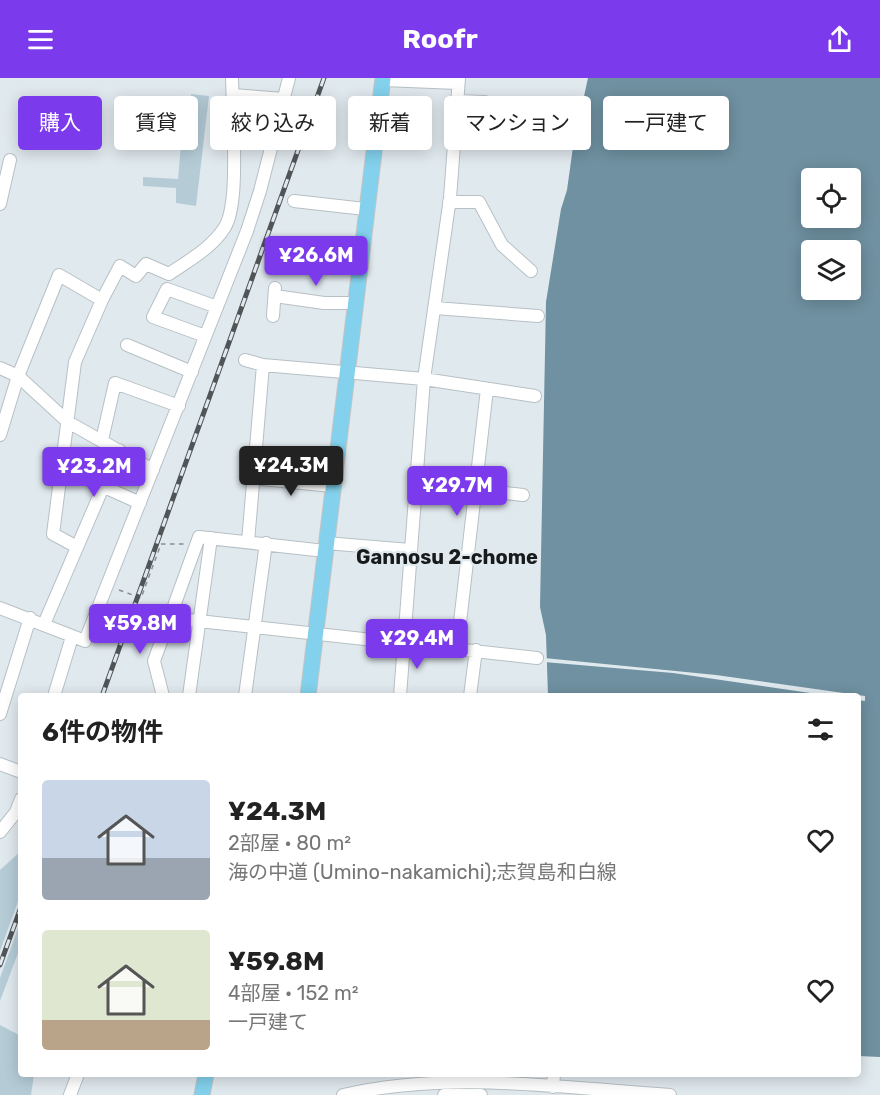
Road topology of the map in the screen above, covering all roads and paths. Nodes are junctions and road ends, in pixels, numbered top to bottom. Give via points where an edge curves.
1 (232, 78) edge
2 (289, 78) edge
3 (383, 79) edge
4 (423, 80) edge
5 (458, 80) edge
6 (233, 95) joint
7 (246, 96) edge
8 (285, 96) edge
9 (457, 96) edge
10 (234, 150) edge
11 (271, 150) edge
12 (453, 150) edge
13 (10, 160) dead end
14 (294, 201) dead end
15 (449, 202) junction
16 (0, 204) edge
17 (365, 209) junction
18 (226, 226) junction
19 (246, 231) junction
20 (531, 271) dead end
21 (102, 300) junction
22 (355, 303) junction
23 (217, 307) junction
24 (435, 308) junction
25 (273, 316) dead end
26 (538, 316) dead end
27 (205, 336) junction
28 (127, 345) dead end
29 (245, 360) dead end
30 (263, 365) junction
31 (0, 368) edge
32 (192, 372) junction
33 (346, 372) junction
34 (18, 376) junction
35 (424, 380) junction
36 (487, 389) junction
37 (535, 396) dead end
38 (179, 406) junction
39 (68, 422) junction
40 (0, 435) edge
41 (102, 440) junction
42 (119, 450) junction
43 (60, 467) junction
44 (153, 470) junction
45 (253, 478) junction
46 (415, 483) junction
47 (105, 486) junction
48 (332, 486) junction
49 (475, 490) junction
50 (523, 495) dead end
51 (140, 503) junction
52 (205, 538) junction
53 (248, 542) junction
54 (266, 543) junction
55 (77, 547) junction
56 (326, 547) junction
57 (410, 550) junction
58 (107, 585) junction
59 (0, 608) edge
60 (30, 618) junction
61 (171, 618) junction
62 (199, 621) junction
63 (44, 624) junction
64 (255, 626) junction
65 (314, 633) junction
66 (72, 637) junction
67 (404, 642) junction
68 (457, 648) junction
69 (476, 650) junction
70 (537, 658) dead end
71 (55, 693) edge
72 (162, 693) edge
73 (189, 693) edge
74 (245, 693) edge
75 (308, 693) edge
76 (400, 693) edge
77 (470, 693) edge
78 (0, 714) edge
79 (0, 764) edge
80 (18, 771) edge
81 (18, 807) edge
82 (0, 832) edge
83 (77, 1077) edge
84 (554, 1080) edge
85 (70, 1095) edge
86 (343, 1095) edge
87 (444, 1095) edge
88 (481, 1095) edge
89 (670, 1095) edge

1 - 6 street
2 - 8 street
3 - 4 street
3 - 17 main road
4 - 5 street
5 - 9 street
6 - 7 street
10 - 18 street via 234,187
11 - 19 street
12 - 15 street
13 - 16 street
14 - 17 street
15 - 20 street via 479,202 502,245
15 - 24 street
17 - 22 main road
18 - 19 street
18 - 21 street via 207,248 168,274 146,264 136,276 120,266
19 - 23 street
21 - 34 street via 59,275
21 - 39 street via 75,363
22 - 25 street via 324,303 275,292
22 - 33 main road
23 - 27 street
23 - 27 street via 167,289 153,317
24 - 26 street
24 - 35 street
27 - 32 street
28 - 32 street
29 - 30 street
30 - 33 street
30 - 45 street
31 - 34 street
32 - 38 street
33 - 35 street
33 - 48 main road
34 - 39 street
34 - 40 street
35 - 36 street
35 - 46 street
36 - 37 street
36 - 49 street
38 - 41 street via 115,382
38 - 44 street
39 - 41 street
39 - 43 street
41 - 42 street
42 - 44 street
42 - 47 street
43 - 47 street
43 - 55 street via 53,534
44 - 51 street
45 - 48 street
45 - 53 street
46 - 49 street
46 - 57 street
47 - 51 street
47 - 55 street
48 - 56 main road
49 - 50 street
49 - 68 street
51 - 58 street
52 - 53 street
52 - 58 path via 181,546 161,544 141,598
52 - 61 street
52 - 62 street
53 - 54 street
54 - 56 street
54 - 64 street
55 - 63 street
56 - 57 street
56 - 65 main road
57 - 67 street
58 - 66 street via 85,641
59 - 60 street
60 - 63 street
60 - 78 street
61 - 62 street
61 - 72 street via 154,661
62 - 64 street
62 - 73 street
63 - 66 street
64 - 65 street
64 - 74 street
65 - 67 street
65 - 75 main road
66 - 71 street
67 - 68 street
67 - 76 street
68 - 69 street
69 - 70 street
69 - 77 street
79 - 80 street
81 - 82 street
83 - 85 street
84 - 86 street via 464,1081
84 - 89 street
87 - 88 street

